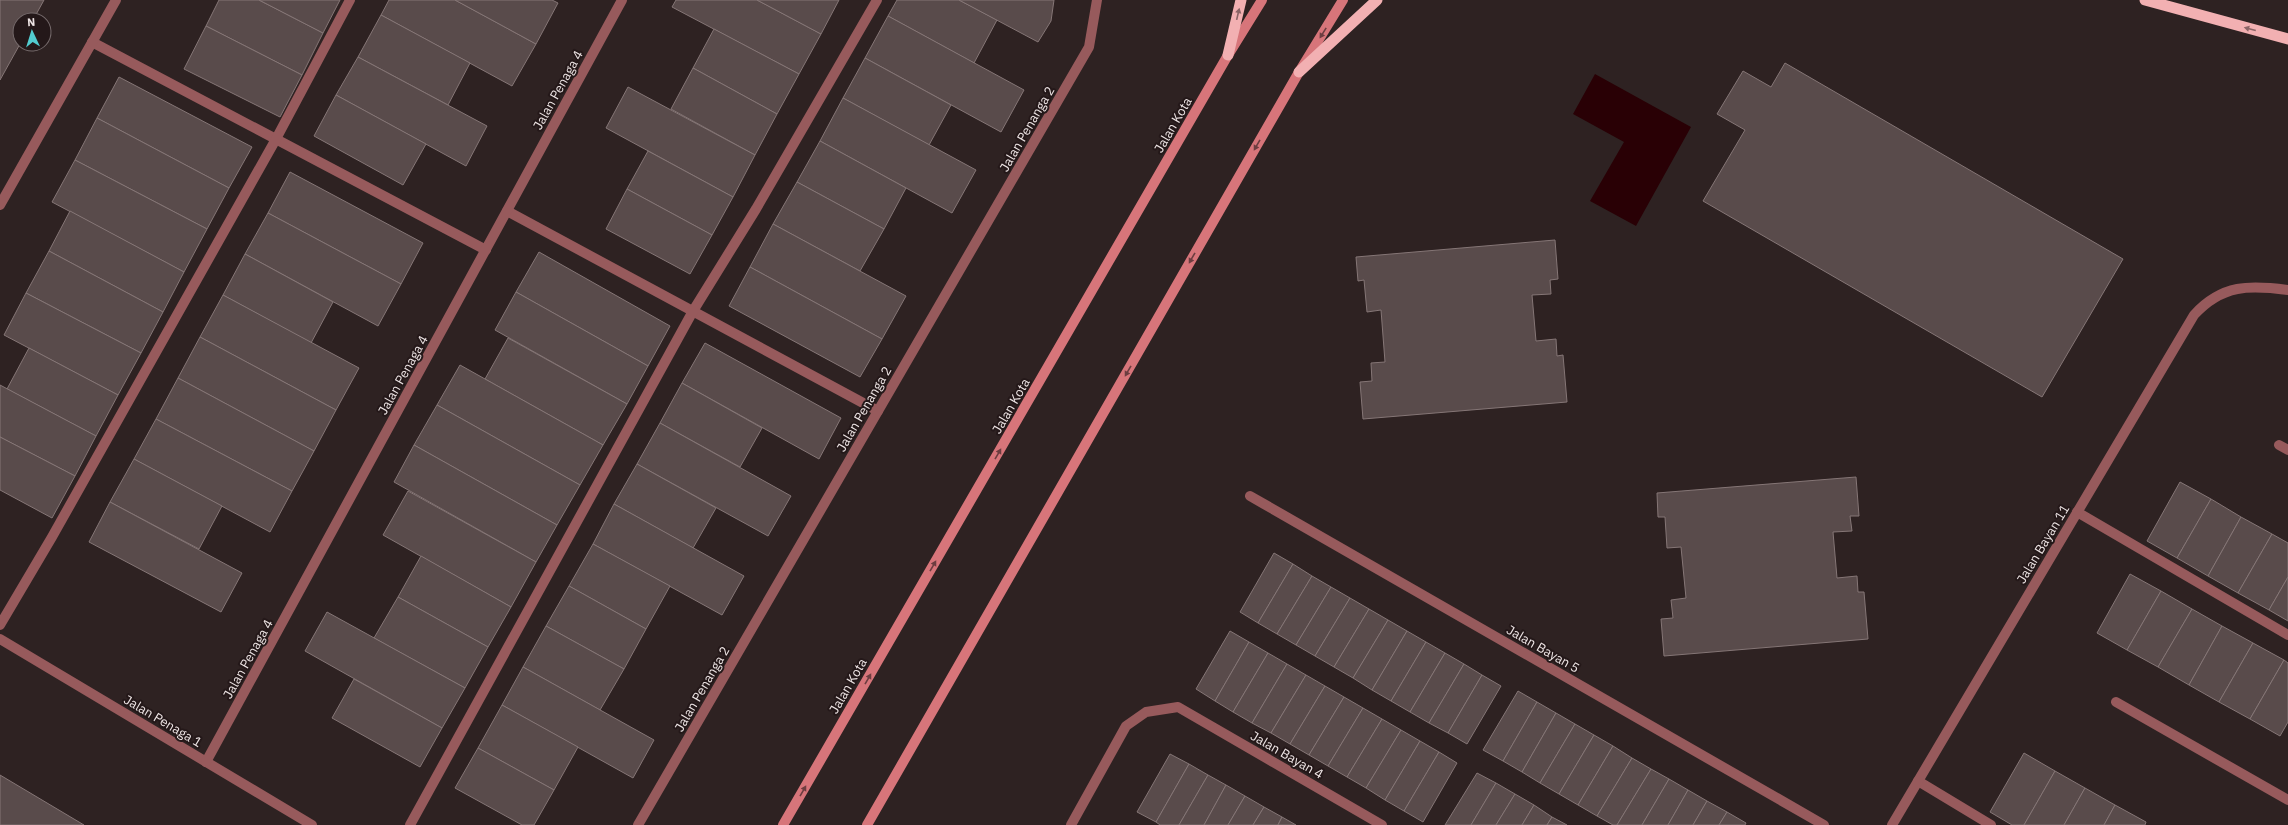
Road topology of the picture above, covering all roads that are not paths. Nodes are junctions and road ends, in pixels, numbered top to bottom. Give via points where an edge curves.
1 (116, 0) edge
2 (350, 0) edge
3 (622, 0) edge
4 (877, 0) edge
5 (1097, 0) edge
6 (1241, 0) edge
7 (1262, 0) edge
8 (1343, 0) edge
9 (1377, 0) edge
10 (2145, 0) edge
11 (2288, 39) edge
12 (92, 42) junction
13 (1228, 55) junction
14 (1299, 72) junction
15 (276, 139) junction
16 (0, 205) edge
17 (507, 211) junction
18 (486, 250) junction
19 (2288, 290) edge
20 (693, 311) junction
21 (878, 411) junction
22 (1250, 496) dead end
23 (2077, 512) junction
24 (0, 626) edge
25 (2288, 635) edge
26 (0, 639) edge
27 (2116, 702) dead end
28 (206, 762) junction
29 (1918, 781) junction
30 (2288, 800) edge
31 (312, 825) edge
32 (410, 825) edge
33 (638, 825) edge
34 (783, 825) edge
35 (867, 825) edge
36 (1071, 825) edge
37 (1382, 825) edge
38 (1824, 825) edge
39 (1892, 825) edge
40 (1991, 825) edge

1 - 12 street
2 - 15 street
3 - 17 street, Jalan Penaga 4
4 - 20 street via 756,209
5 - 21 street, Jalan Penanga 2 via 1089,47
13 -> 6 highway
7 - 13 main road, Jalan Kota
8 -> 14 main road
9 - 14 highway
11 -> 10 highway
12 - 15 street
12 - 16 street
34 -> 13 main road, Jalan Kota
14 -> 35 main road
15 - 18 street
15 - 24 street
17 - 18 street, Jalan Penaga 4
17 - 20 street
18 - 28 street, Jalan Penaga 4
19 - 23 street, Jalan Bayan 11 via 2261,286 2231,289 2206,301 2194,314
20 - 21 street
20 - 32 street
21 - 33 street, Jalan Penanga 2
22 - 38 street, Jalan Bayan 5
23 - 25 street
23 - 29 street, Jalan Bayan 11
26 - 28 street, Jalan Penaga 1
27 - 30 street
28 - 31 street, Jalan Penaga 1
29 - 39 street, Jalan Bayan 11
29 - 40 street
36 - 37 street, Jalan Bayan 4 via 1126,726 1146,712 1178,706

